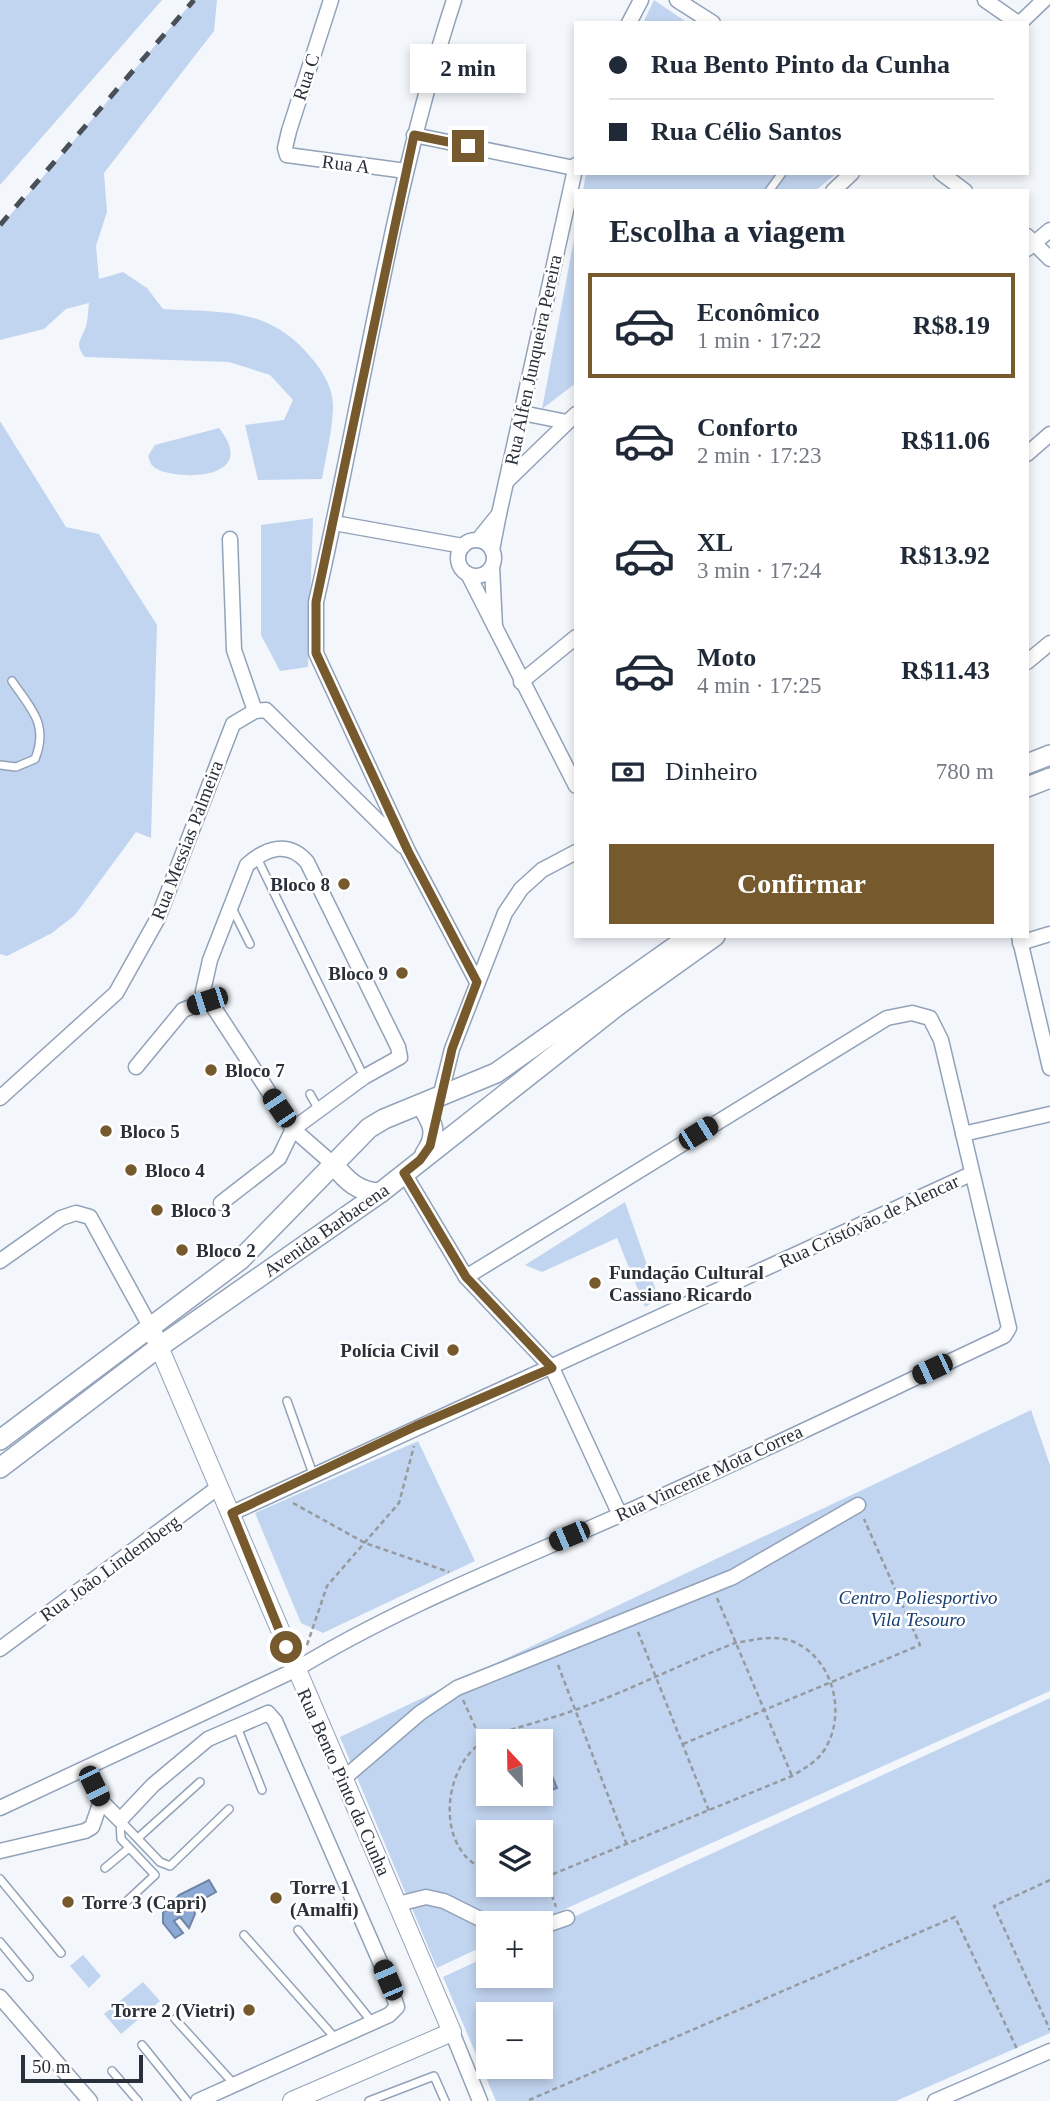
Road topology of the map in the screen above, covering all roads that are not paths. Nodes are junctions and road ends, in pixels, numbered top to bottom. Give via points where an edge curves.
1 (331, 0) edge
2 (454, 0) edge
3 (640, 0) edge
4 (677, 0) edge
5 (985, 0) edge
6 (1043, 3) edge
7 (630, 21) edge
8 (710, 21) edge
9 (1016, 21) edge
10 (1021, 21) edge
11 (414, 135) junction
12 (287, 155) joint
13 (574, 167) edge
14 (406, 171) junction
15 (574, 172) edge
16 (850, 175) edge
17 (945, 175) edge
18 (835, 189) edge
19 (962, 189) edge
20 (1050, 230) edge
21 (1030, 243) edge
22 (1050, 259) edge
23 (522, 413) junction
24 (571, 418) edge
25 (1050, 434) edge
26 (1029, 452) edge
27 (507, 481) junction
28 (499, 514) junction
29 (334, 523) junction
30 (230, 539) dead end
31 (478, 540) junction
32 (463, 546) junction
33 (492, 550) junction
34 (492, 567) junction
35 (468, 574) junction
36 (495, 627) junction
37 (574, 639) edge
38 (1050, 643) edge
39 (1029, 660) edge
40 (12, 681) dead end
41 (521, 682) junction
42 (255, 711) junction
43 (1050, 755) edge
44 (1029, 763) edge
45 (0, 765) edge
46 (1050, 778) edge
47 (574, 782) edge
48 (1029, 786) edge
49 (408, 851) junction
50 (574, 853) edge
51 (256, 857) junction
52 (232, 907) junction
53 (1050, 934) edge
54 (687, 938) edge
55 (712, 938) edge
56 (1019, 940) edge
57 (250, 944) dead end
58 (477, 982) junction
59 (207, 1001) junction
60 (136, 1067) dead end
61 (1050, 1068) edge
62 (364, 1077) junction
63 (310, 1094) dead end
64 (0, 1098) edge
65 (430, 1101) junction
66 (319, 1111) junction
67 (1050, 1114) edge
68 (293, 1129) junction
69 (963, 1134) junction
70 (420, 1160) junction
71 (333, 1164) junction
72 (404, 1173) junction
73 (971, 1174) junction
74 (380, 1193) junction
75 (221, 1203) dead end
76 (0, 1261) edge
77 (466, 1277) junction
78 (151, 1328) junction
79 (159, 1347) junction
80 (552, 1368) junction
81 (287, 1401) dead end
82 (0, 1440) edge
83 (0, 1468) edge
84 (313, 1474) junction
85 (220, 1486) junction
86 (858, 1505) road end
87 (232, 1513) junction
88 (620, 1515) junction
89 (0, 1649) edge
90 (295, 1670) junction
91 (236, 1726) junction
92 (86, 1770) junction
93 (343, 1779) junction
94 (200, 1782) dead end
95 (262, 1790) dead end
96 (101, 1801) junction
97 (0, 1808) edge
98 (229, 1810) dead end
99 (120, 1820) junction
100 (138, 1838) junction
101 (129, 1848) junction
102 (0, 1851) edge
103 (105, 1868) dead end
104 (0, 1879) edge
105 (127, 1901) dead end
106 (398, 1904) junction
107 (564, 1919) road end
108 (476, 1920) edge
109 (553, 1923) edge
110 (298, 1930) dead end
111 (244, 1935) dead end
112 (0, 1942) edge
113 (61, 1953) dead end
114 (29, 1977) dead end
115 (0, 1997) edge
116 (175, 2019) dead end
117 (373, 2024) junction
118 (452, 2032) junction
119 (336, 2039) junction
120 (142, 2045) dead end
121 (1050, 2051) edge
122 (112, 2071) dead end
123 (234, 2084) junction
124 (90, 2101) edge
125 (138, 2101) edge
126 (187, 2101) edge
127 (198, 2101) edge
128 (292, 2101) edge
129 (369, 2101) edge
130 (444, 2101) edge
131 (480, 2101) edge
132 (935, 2101) edge

1 - 12 street, Rua C via 289,131
2 - 11 street
3 - 7 street
4 - 8 street
5 - 9 street
6 - 10 street
11 - 13 street
11 - 14 street
12 - 14 street, Rua A
14 - 29 street
15 - 23 street, Rua Alfen Junqueira Pereira
16 - 18 street
17 - 19 street
20 - 21 street
21 - 22 street
23 - 24 street
23 - 27 street, Rua Alfen Junqueira Pereira
24 - 27 street
25 - 26 street
27 - 28 street, Rua Alfen Junqueira Pereira
28 - 31 street
28 - 33 street, Rua Alfen Junqueira Pereira
29 - 32 street
29 - 49 street via 316,602 316,653
30 - 42 street via 234,650
31 - 32 street
31 - 33 street
32 - 35 street via 459,561
33 - 34 street
34 - 35 street via 479,576
34 - 36 street
35 - 36 street
36 - 41 street
37 - 41 street
38 - 39 street
40 - 45 lane via 39,722 41,738 34,759 16,767
41 - 47 street
42 - 49 street via 266,710 274,717
42 - 64 street, Rua Messias Palmeira via 228,731 159,918 116,993
43 - 44 main road
46 - 48 main road
49 - 58 street
50 - 58 street via 541,870 521,889 505,913
51 - 52 street via 247,865
51 - 62 lane
51 - 62 street via 285,847 307,862 398,1047 400,1057 395,1062
52 - 57 lane
52 - 59 street via 204,980
53 - 56 street
54 - 65 main road, Avenida Barbacena via 496,1073
55 - 70 main road, Avenida Barbacena
56 - 61 street
58 - 65 street
59 - 60 street via 184,1010
59 - 68 street
62 - 66 street via 335,1090
63 - 66 lane
65 - 70 main road via 434,1126 430,1146
65 - 71 main road, Avenida Barbacena via 369,1128
66 - 68 street
67 - 69 street
68 - 71 street
68 - 75 street via 279,1158
69 - 73 street
69 - 77 street via 941,1040 930,1018 912,1013 887,1018
70 - 72 main road, Avenida Barbacena
71 - 74 main road via 353,1186
71 - 78 main road, Avenida Barbacena via 240,1260
72 - 74 main road, Avenida Barbacena
72 - 77 street
73 - 80 street, Rua Cristóvão de Alencar
73 - 88 street, Rua Vincente Mota Correa via 1009,1328 1004,1336
74 - 79 main road, Avenida Barbacena
76 - 78 street via 61,1218 76,1213 90,1217
77 - 80 street
78 - 79 street, Rua Bento Pinto da Cunha
78 - 82 main road, Avenida Barbacena
79 - 83 main road, Avenida Barbacena
79 - 85 street, Rua Bento Pinto da Cunha
80 - 84 street, Rua Cristóvão de Alencar
80 - 88 street
81 - 84 lane
84 - 87 street, Rua Cristóvão de Alencar
85 - 87 street, Rua Bento Pinto da Cunha
85 - 89 street, Rua João Lindemberg
86 - 93 street via 733,1577 457,1688 420,1713
87 - 90 street, Rua Bento Pinto da Cunha
88 - 90 street, Rua Vincente Mota Correa via 469,1578
90 - 92 street, Rua Vincente Mota Correa
90 - 93 street, Rua Bento Pinto da Cunha
91 - 95 lane
91 - 99 street via 208,1739
91 - 117 street via 268,1713 275,1721 397,2007
92 - 96 street
92 - 97 street, Rua Vincente Mota Correa
93 - 106 street, Rua Bento Pinto da Cunha
94 - 100 lane
96 - 99 street
96 - 102 street via 92,1827 85,1831
98 - 100 lane via 170,1866 159,1862
99 - 100 lane
99 - 101 lane via 121,1839
101 - 103 lane
101 - 105 lane via 155,1875
104 - 113 lane
106 - 108 street via 426,1897 444,1901
106 - 118 street, Rua Bento Pinto da Cunha
107 - 109 street
110 - 117 lane
111 - 119 lane
112 - 114 lane
115 - 124 street
116 - 123 lane
117 - 119 street
118 - 128 street
118 - 131 street, Rua Bento Pinto da Cunha
119 - 123 street
120 - 126 lane
121 - 132 street
122 - 125 lane
123 - 127 street
129 - 130 lane via 434,2076

